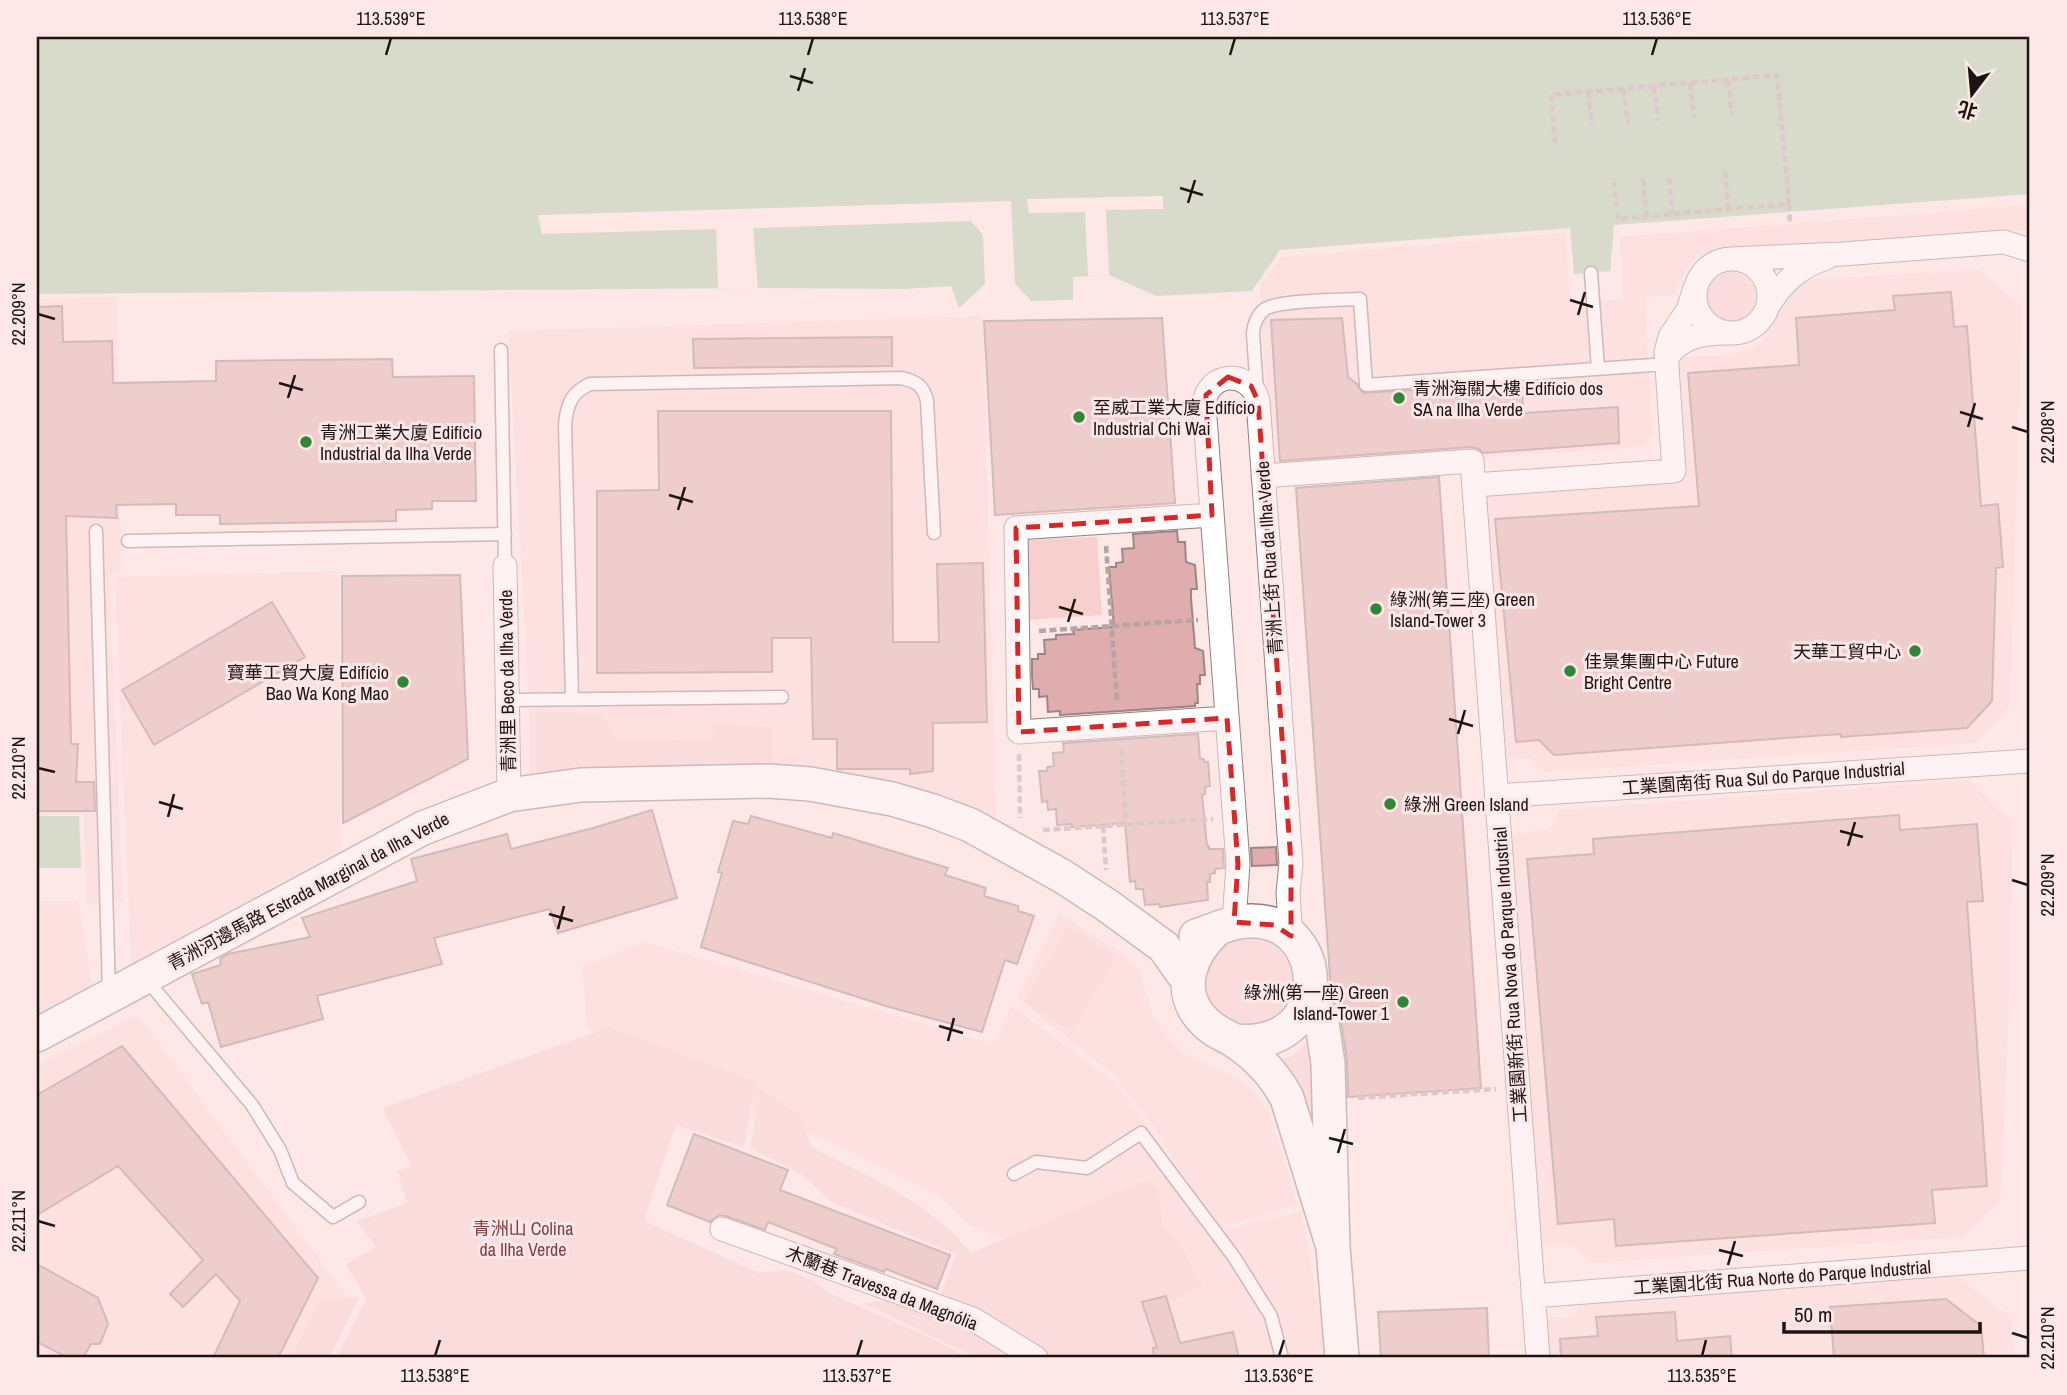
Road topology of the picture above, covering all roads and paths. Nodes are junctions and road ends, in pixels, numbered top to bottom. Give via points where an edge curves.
1 (1728, 80) junction
2 (1690, 83) junction
3 (1654, 86) junction
4 (1623, 89) junction
5 (1587, 92) junction
6 (1732, 115) dead end
7 (1694, 117) dead end
8 (1658, 121) dead end
9 (1628, 124) dead end
10 (1592, 126) dead end
11 (1555, 144) dead end
12 (1725, 172) dead end
13 (1669, 178) dead end
14 (1643, 179) dead end
15 (1614, 182) dead end
16 (1789, 204) junction
17 (1728, 209) junction
18 (1672, 214) junction
19 (1647, 217) junction
20 (1790, 223) dead end
21 (2030, 250) edge
22 (1842, 254) junction
23 (1731, 259) junction
24 (1591, 273) dead end
25 (1695, 288) junction
26 (1767, 308) junction
27 (1728, 333) junction
28 (501, 349) dead end
29 (1255, 351) junction
30 (1666, 361) junction
31 (1598, 369) junction
32 (1232, 377) junction
33 (1258, 401) junction
34 (1263, 476) junction
35 (1474, 485) junction
36 (1212, 515) junction
37 (1104, 522) junction
38 (96, 531) dead end
39 (934, 533) dead end
40 (505, 534) junction
41 (128, 541) dead end
42 (505, 566) joint
43 (1220, 619) junction
44 (1112, 626) junction
45 (1017, 632) junction
46 (782, 697) dead end
47 (572, 698) junction
48 (507, 700) junction
49 (1227, 718) junction
50 (1119, 725) junction
51 (1019, 732) junction
52 (2030, 761) edge
53 (509, 795) junction
54 (1497, 796) junction
55 (1234, 817) junction
56 (1126, 825) junction
57 (1020, 842) junction
58 (1225, 926) junction
59 (1144, 931) junction
60 (1291, 936) junction
61 (145, 978) junction
62 (1188, 981) junction
63 (1310, 992) junction
64 (109, 997) junction
65 (37, 1035) edge
66 (1234, 1041) junction
67 (1518, 1088) junction
68 (1329, 1100) junction
69 (1014, 1174) dead end
70 (359, 1202) dead end
71 (722, 1229) dead end
72 (1333, 1247) junction
73 (2030, 1258) edge
74 (1533, 1296) junction
75 (1037, 1358) edge
76 (1282, 1358) edge
77 (1342, 1358) edge
78 (1538, 1358) edge

1 - 2 path
1 - 6 path
1 - 16 path via 1777,75
2 - 3 path
2 - 7 path
3 - 4 path
3 - 8 path
4 - 5 path
4 - 9 path
5 - 10 path
5 - 11 path via 1551,95
12 - 17 path
13 - 18 path
14 - 19 path
15 - 19 path via 1618,219
16 - 17 path
16 - 20 path
17 - 18 path
18 - 19 path
21 - 22 street via 2004,242
22 - 23 street
22 - 26 street via 1805,267 1780,288
23 - 25 street via 1708,267
23 - 26 street via 1748,262 1763,276 1769,293
24 - 31 lane
25 - 27 street via 1701,318
25 - 30 street via 1668,343
26 - 27 street via 1750,328
27 - 30 street via 1688,339 1673,349
28 - 40 lane
29 - 31 lane via 1254,324 1267,308 1360,299 1366,385
29 - 32 lane via 1248,368
29 - 33 lane
30 - 31 lane
30 - 35 street via 1674,471
32 - 33 street via 1248,383
32 - 36 street via 1216,382 1205,400
33 - 34 street, 青洲上街 Rua da Ilha Verde
34 - 35 street via 1472,461
34 - 60 street, 青洲上街 Rua da Ilha Verde via 1291,863
35 - 54 street, 工業園新街 Rua Nova do Parque Industrial
36 - 37 street
36 - 43 street
37 - 44 path
37 - 45 street via 1016,528
38 - 64 lane
39 - 47 lane via 926,393 912,380 590,384 572,395 565,425
40 - 41 lane
40 - 42 lane
42 - 48 street, 青洲里 Beco da Ilha Verde
43 - 44 path
43 - 49 street
44 - 45 path
44 - 50 path
45 - 51 street
46 - 47 lane
47 - 48 lane
48 - 53 street, 青洲里 Beco da Ilha Verde
49 - 50 street
49 - 55 street
50 - 51 street
50 - 56 path
51 - 57 path
52 - 54 street, 工業園南街 Rua Sul do Parque Industrial
53 - 57 main road, 青洲河邊馬路 Estrada Marginal da Ilha Verde via 581,785 809,778 970,819
53 - 61 main road, 青洲河邊馬路 Estrada Marginal da Ilha Verde via 423,828
54 - 67 street, 工業園新街 Rua Nova do Parque Industrial
55 - 56 path
55 - 58 street via 1238,864
56 - 57 path
57 - 59 main road, 青洲河邊馬路 Estrada Marginal da Ilha Verde
58 - 59 main road, 青洲河邊馬路 Estrada Marginal da Ilha Verde via 1190,938
58 - 60 main road, 青洲河邊馬路 Estrada Marginal da Ilha Verde via 1255,920
58 - 62 main road via 1201,944 1191,961
59 - 62 main road, 青洲河邊馬路 Estrada Marginal da Ilha Verde via 1164,947
60 - 63 main road, 青洲河邊馬路 Estrada Marginal da Ilha Verde via 1304,953
61 - 64 main road, 青洲河邊馬路 Estrada Marginal da Ilha Verde
61 - 70 lane via 252,1105 280,1150 293,1183 333,1217
62 - 66 main road, 青洲河邊馬路 Estrada Marginal da Ilha Verde via 1191,1001 1201,1019
63 - 66 main road via 1304,1011 1274,1038 1255,1043
63 - 68 main road, 青洲河邊馬路 Estrada Marginal da Ilha Verde via 1322,1023
64 - 65 main road, 青洲河邊馬路 Estrada Marginal da Ilha Verde
66 - 72 main road, 青洲河邊馬路 Estrada Marginal da Ilha Verde via 1259,1061 1287,1098
67 - 68 path
67 - 74 street, 工業園新街 Rua Nova do Parque Industrial
68 - 72 main road, 青洲河邊馬路 Estrada Marginal da Ilha Verde
69 - 76 lane via 1036,1162 1087,1168 1141,1133 1234,1257 1271,1315
71 - 75 street, 木蘭巷 Travessa da Magnólia via 973,1319
72 - 77 main road, 青洲河邊馬路 Estrada Marginal da Ilha Verde
73 - 74 street, 工業園北街 Rua Norte do Parque Industrial
74 - 78 street, 工業園新街 Rua Nova do Parque Industrial

